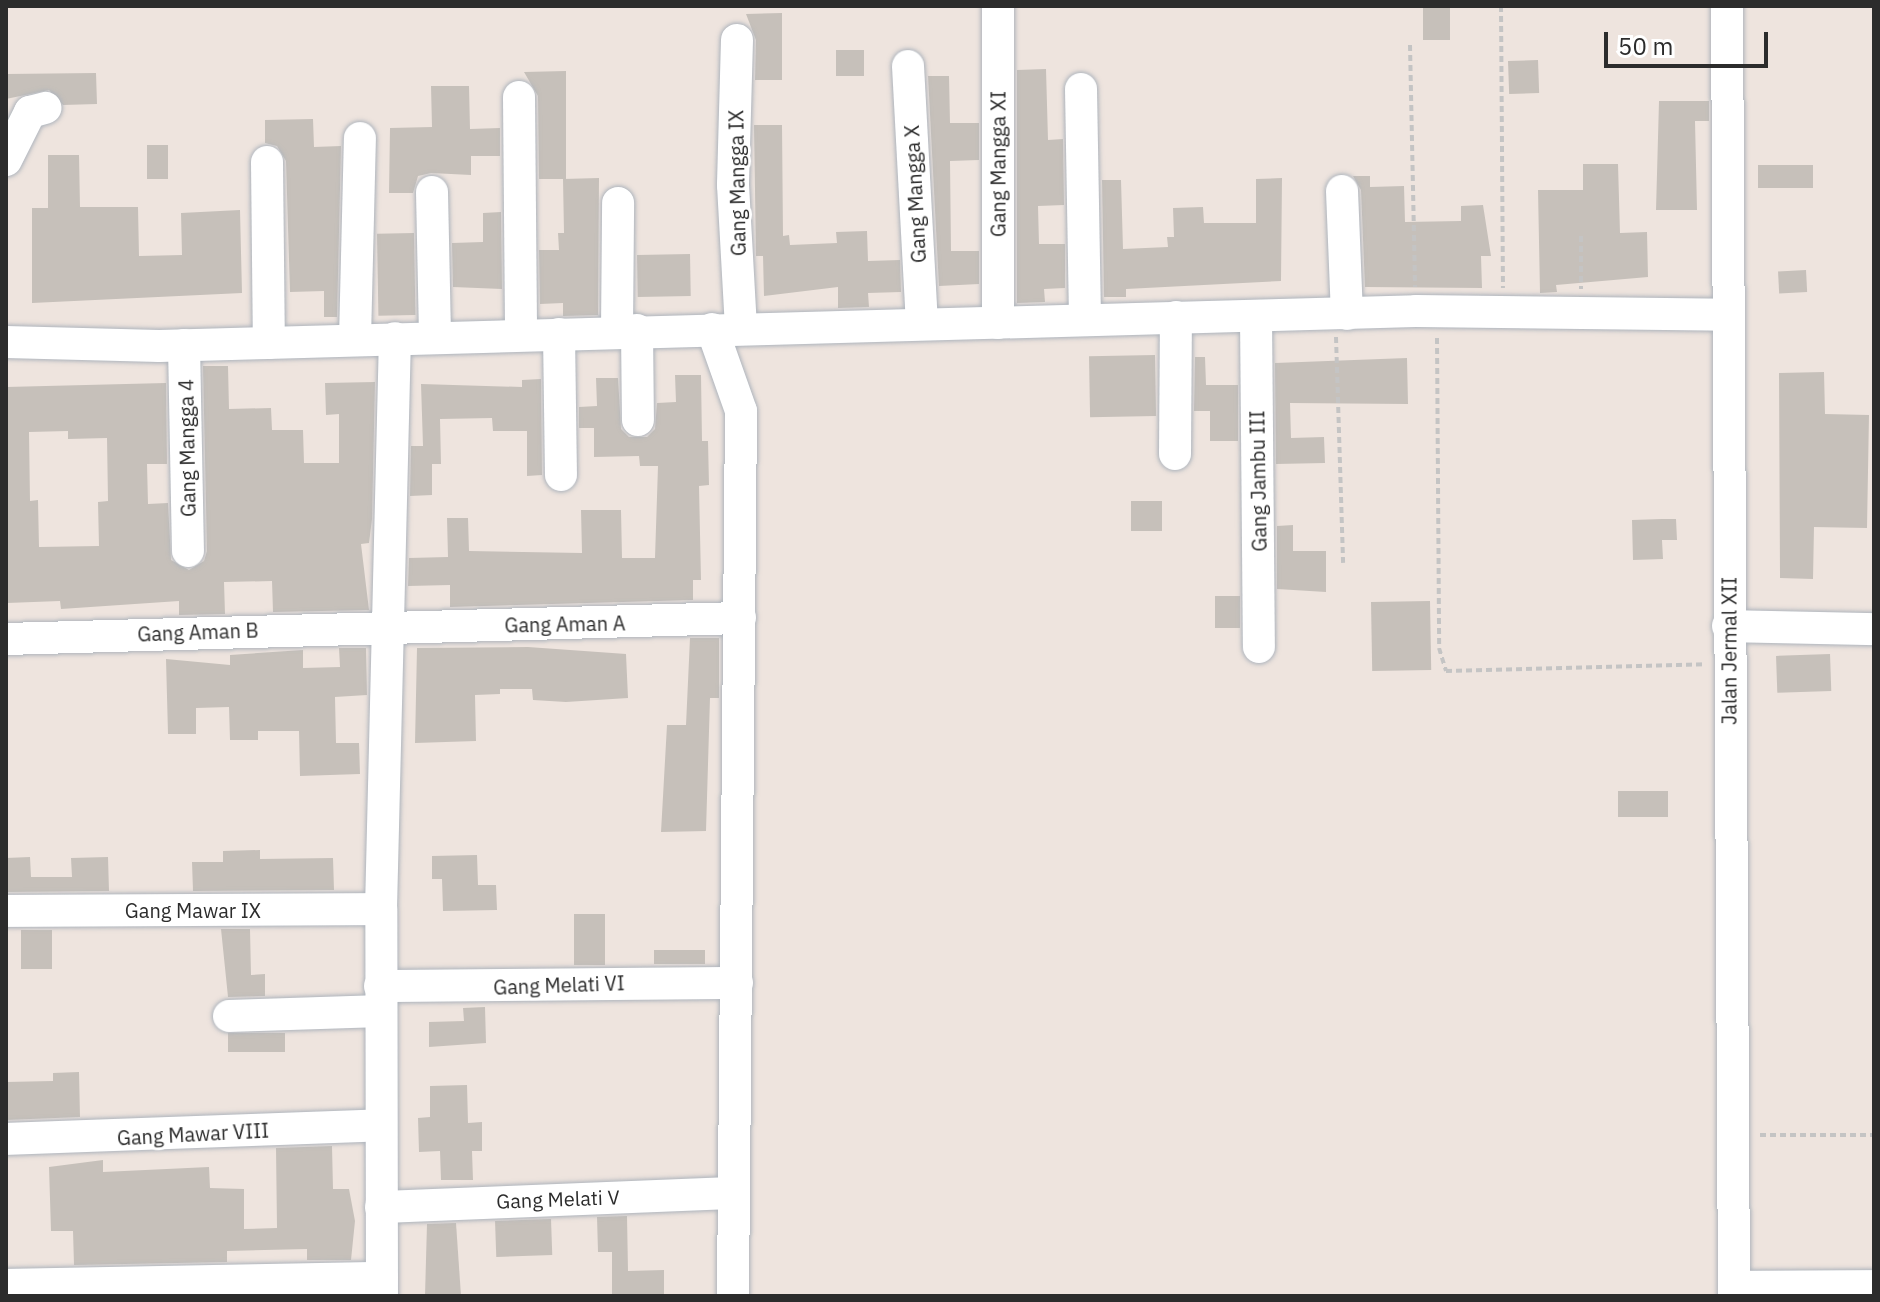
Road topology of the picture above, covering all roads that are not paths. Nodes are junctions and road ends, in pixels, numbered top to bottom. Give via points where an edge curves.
1 (998, 6) edge
2 (1727, 6) edge
3 (737, 40) dead end
4 (908, 66) dead end
5 (1081, 89) dead end
6 (519, 97) dead end
7 (45, 108) dead end
8 (360, 138) dead end
9 (6, 160) edge
10 (267, 162) dead end
11 (1342, 191) dead end
12 (432, 192) dead end
13 (618, 203) dead end
14 (1341, 314) junction
15 (1728, 315) junction
16 (1256, 316) junction
17 (1176, 317) junction
18 (1085, 319) junction
19 (922, 323) junction
20 (998, 323) junction
21 (727, 328) junction
22 (627, 330) junction
23 (521, 333) junction
24 (559, 334) junction
25 (435, 337) junction
26 (395, 338) junction
27 (355, 339) junction
28 (6, 342) edge
29 (269, 343) junction
30 (184, 345) junction
31 (638, 420) dead end
32 (1175, 454) dead end
33 (561, 475) dead end
34 (188, 551) dead end
35 (740, 618) junction
36 (390, 625) junction
37 (1728, 626) junction
38 (1874, 629) edge
39 (6, 639) edge
40 (1259, 647) dead end
41 (381, 909) junction
42 (6, 911) edge
43 (737, 983) junction
44 (380, 998) junction
45 (229, 1016) dead end
46 (380, 1125) junction
47 (6, 1139) edge
48 (734, 1193) junction
49 (381, 1207) junction
50 (6, 1285) edge
51 (1874, 1286) edge
52 (382, 1287) edge
53 (1734, 1291) edge
54 (733, 1296) edge

1 - 20 street, Gang Mangga XI
2 - 15 street, Jalan Jermal XII
3 - 21 street, Gang Mangga IX
4 - 19 street, Gang Mangga X
5 - 18 street
6 - 23 street
7 - 9 street via 30,112
8 - 27 street
10 - 29 street
11 - 14 street
12 - 25 street
13 - 22 street
14 - 15 street
14 - 16 street
15 - 37 street, Jalan Jermal XII
16 - 17 street
16 - 40 street, Gang Jambu III
17 - 18 street
17 - 32 street
18 - 20 street
19 - 20 street
19 - 21 street
21 - 22 street
21 - 35 street, Gang Mangga IX via 741,411
22 - 24 street
22 - 31 street
23 - 24 street
23 - 25 street
24 - 33 street
25 - 26 street
26 - 27 street
26 - 36 street
27 - 29 street
28 - 30 street
29 - 30 street
30 - 34 street, Gang Mangga 4
35 - 36 street, Gang Aman A
35 - 43 street, Gang Mangga IX
36 - 39 street, Gang Aman B
36 - 41 street
37 - 38 street
37 - 53 street, Jalan Jermal XII
41 - 42 street, Gang Mawar IX
41 - 44 street
43 - 44 street, Gang Melati VI
43 - 48 street, Gang Mangga IX
44 - 45 street, Gang Melati VI
44 - 46 street
46 - 47 street, Gang Mawar VIII
46 - 49 street
48 - 49 street, Gang Melati V
48 - 54 street, Gang Mangga IX
49 - 52 street
50 - 52 street
51 - 53 street

